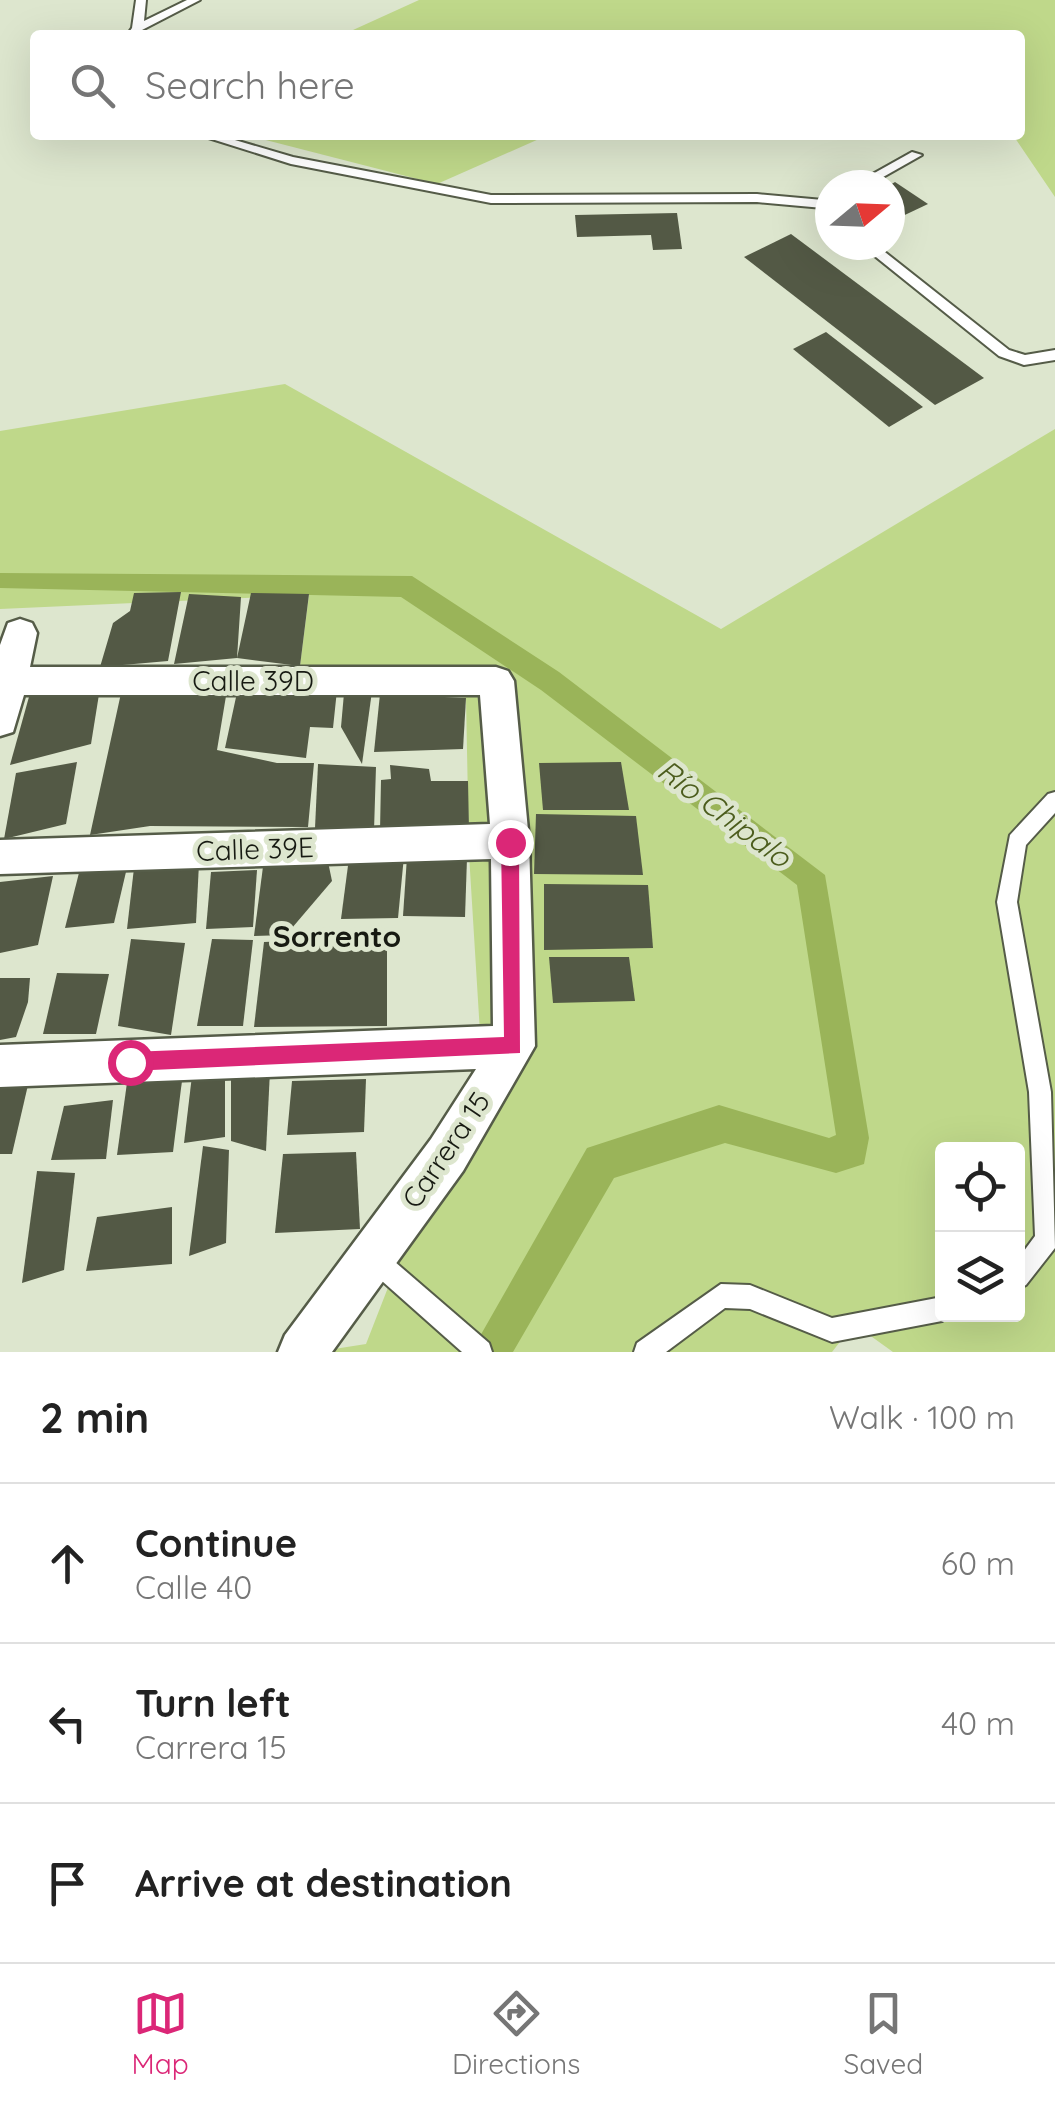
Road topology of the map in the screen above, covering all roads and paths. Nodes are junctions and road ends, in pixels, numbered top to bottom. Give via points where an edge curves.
1 (140, 0) edge
2 (195, 0) edge
3 (135, 30) edge
4 (137, 30) edge
5 (223, 140) edge
6 (916, 155) dead end
7 (888, 170) edge
8 (815, 204) edge
9 (887, 260) edge
10 (1055, 356) edge
11 (20, 632) dead end
12 (9, 681) junction
13 (0, 722) edge
14 (1055, 800) edge
15 (510, 842) junction
16 (0, 857) edge
17 (514, 1046) junction
18 (0, 1066) edge
19 (372, 1257) junction
20 (1025, 1268) edge
21 (935, 1311) edge
22 (475, 1348) edge
23 (302, 1352) edge
24 (646, 1352) edge

1 - 3 lane
2 - 4 lane
5 - 8 lane via 491,200 756,198
6 - 7 lane
9 - 10 lane via 1004,353 1024,360
11 - 12 street
12 - 13 street
12 - 15 street, Calle 39D via 496,681
14 - 20 lane via 1017,841 1007,902 1040,1092 1047,1240
15 - 16 street, Calle 39E
15 - 17 street
17 - 18 street
17 - 19 street, Carrera 15 via 446,1156
19 - 22 lane
19 - 23 street, Carrera 15
21 - 24 lane via 832,1330 750,1298 721,1296

